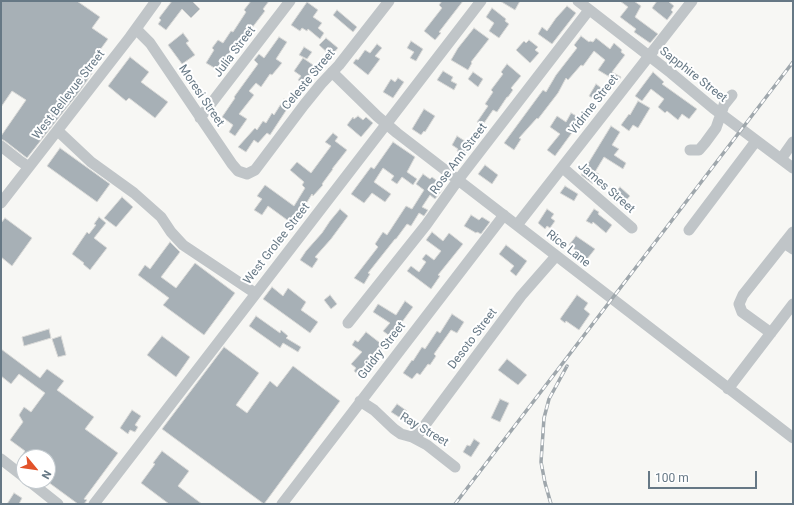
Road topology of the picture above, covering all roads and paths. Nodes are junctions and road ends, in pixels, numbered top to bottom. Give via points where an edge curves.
1 (156, 1) edge
2 (290, 1) edge
3 (389, 1) edge
4 (480, 1) edge
5 (578, 1) edge
6 (692, 1) edge
7 (589, 10) junction
8 (136, 29) junction
9 (648, 56) junction
10 (332, 72) junction
11 (732, 94) dead end
12 (721, 113) junction
13 (200, 118) junction
14 (386, 123) junction
15 (58, 131) junction
16 (756, 141) junction
17 (793, 142) edge
18 (1, 146) edge
19 (690, 150) dead end
20 (781, 159) junction
21 (29, 167) junction
22 (563, 168) junction
23 (793, 168) edge
24 (247, 174) joint
25 (458, 180) junction
26 (1, 203) edge
27 (504, 215) junction
28 (517, 225) junction
29 (632, 228) dead end
30 (689, 230) dead end
31 (793, 232) edge
32 (789, 246) edge
33 (556, 256) junction
34 (255, 293) junction
35 (793, 304) edge
36 (348, 323) dead end
37 (771, 333) junction
38 (728, 389) junction
39 (360, 401) junction
40 (412, 437) junction
41 (793, 438) edge
42 (1, 459) edge
43 (455, 467) dead end
44 (16, 471) edge
45 (39, 489) edge
46 (58, 504) edge
47 (94, 504) edge
48 (282, 504) edge

1 - 8 street, West Bellevue Street
2 - 13 street, Julia Street
3 - 10 street, Celeste Street
4 - 14 street, West Grolee Street
5 - 7 street, Sapphire Street
6 - 9 street, Vidrine Street
7 - 9 street, Sapphire Street
7 - 25 street, Rose Ann Street
8 - 13 street, Moresi Street via 150,44
8 - 15 street, West Bellevue Street
9 - 12 street, Sapphire Street
9 - 22 street, Vidrine Street
10 - 14 street, Rice Lane
10 - 24 street, Celeste Street via 255,170
11 - 12 street
12 - 16 street, Sapphire Street
12 - 19 street via 716,128 705,143 699,150
13 - 24 street, Moresi Street via 238,171
14 - 25 street, Rice Lane
14 - 34 street, West Grolee Street
15 - 21 street, West Bellevue Street
15 - 34 street via 90,162 134,193 162,217 183,245
16 - 20 street, Sapphire Street
16 - 30 street
17 - 20 street
18 - 21 street
20 - 23 street, Sapphire Street
21 - 26 street, West Bellevue Street
22 - 28 street, Vidrine Street
22 - 29 street, James Street
25 - 27 street, Rice Lane
25 - 36 street, Rose Ann Street via 426,225
27 - 28 street, Rice Lane
27 - 39 street, Guidry Street
28 - 33 street, Rice Lane
31 - 32 street
32 - 37 street via 743,295 739,304 742,312
33 - 38 street, Rice Lane
33 - 40 street, Desoto Street via 524,292 419,433
34 - 47 street, West Grolee Street
35 - 37 street
37 - 38 street
38 - 41 street, Rice Lane
39 - 40 street, Ray Street via 401,434
39 - 48 street, Guidry Street
40 - 43 street, Ray Street via 427,445
42 - 44 street
45 - 46 street

